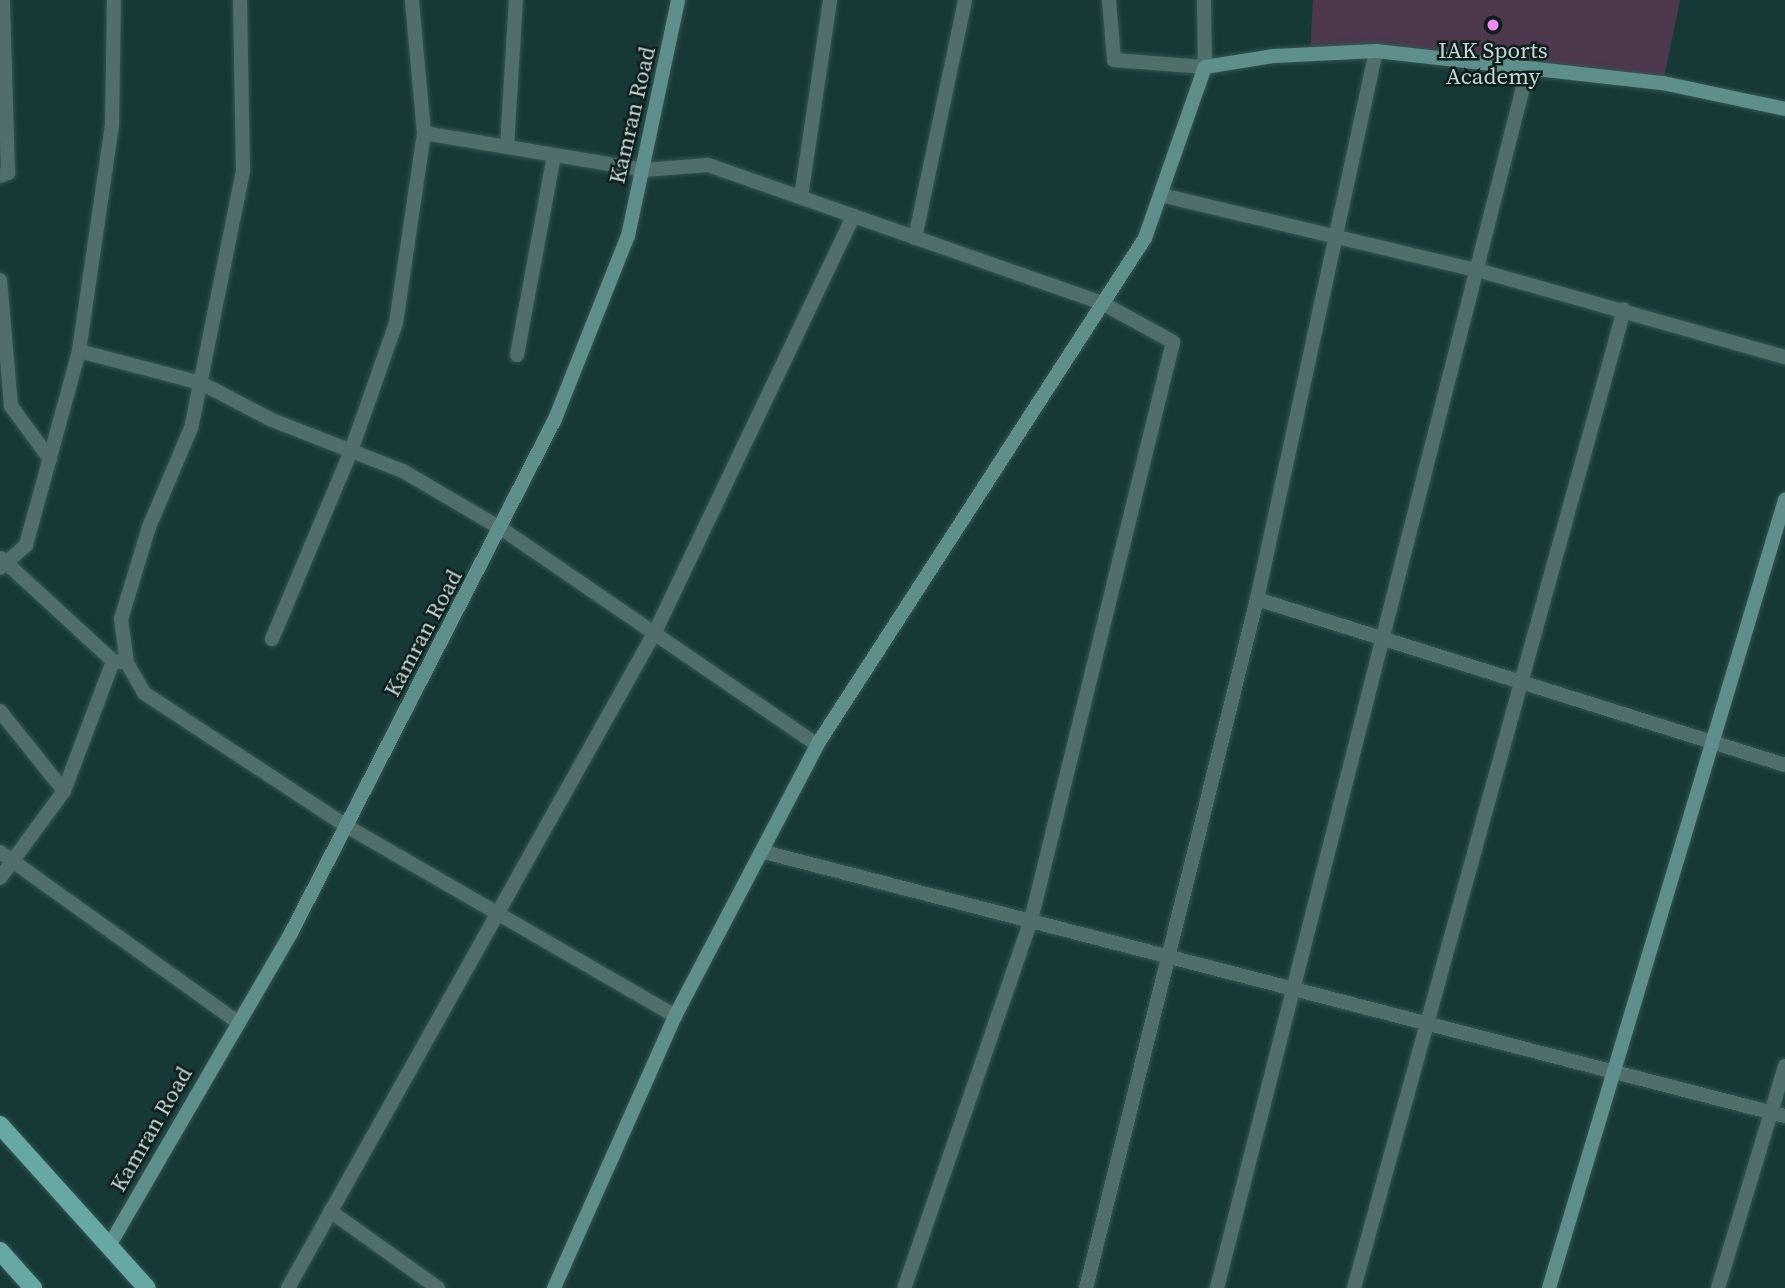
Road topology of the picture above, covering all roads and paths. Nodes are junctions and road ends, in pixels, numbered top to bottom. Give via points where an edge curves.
1 (3, 0) edge
2 (114, 0) edge
3 (240, 0) edge
4 (412, 0) edge
5 (516, 0) edge
6 (678, 0) edge
7 (830, 0) edge
8 (965, 0) edge
9 (1109, 0) edge
10 (1204, 0) edge
11 (1376, 51) junction
12 (1205, 67) junction
13 (1528, 68) junction
14 (1785, 109) edge
15 (424, 133) junction
16 (507, 146) junction
17 (554, 155) junction
18 (644, 170) junction
19 (0, 176) edge
20 (1161, 195) junction
21 (801, 197) junction
22 (853, 216) junction
23 (1338, 237) junction
24 (915, 238) junction
25 (1477, 270) junction
26 (0, 280) edge
27 (1104, 304) junction
28 (1624, 310) junction
29 (79, 351) junction
30 (517, 355) dead end
31 (1785, 357) edge
32 (201, 383) junction
33 (0, 393) edge
34 (11, 406) junction
35 (351, 451) junction
36 (50, 459) junction
37 (1785, 500) edge
38 (502, 529) junction
39 (2, 563) edge
40 (1256, 599) junction
41 (655, 632) junction
42 (1383, 638) junction
43 (272, 639) dead end
44 (120, 662) junction
45 (1520, 684) junction
46 (0, 711) edge
47 (1711, 743) junction
48 (817, 745) junction
49 (1785, 765) edge
50 (64, 791) junction
51 (348, 827) junction
52 (0, 852) edge
53 (764, 852) junction
54 (11, 863) junction
55 (0, 878) edge
56 (494, 912) junction
57 (1031, 920) junction
58 (1172, 957) junction
59 (1294, 987) junction
60 (675, 1016) junction
61 (239, 1023) junction
62 (1426, 1024) junction
63 (1785, 1066) edge
64 (1610, 1073) junction
65 (1778, 1114) edge
66 (0, 1125) edge
67 (330, 1211) junction
68 (109, 1246) junction
69 (0, 1251) edge
70 (33, 1288) edge
71 (147, 1288) edge
72 (288, 1288) edge
73 (438, 1288) edge
74 (554, 1288) edge
75 (904, 1288) edge
76 (1086, 1288) edge
77 (1217, 1288) edge
78 (1353, 1288) edge
79 (1549, 1288) edge
80 (1718, 1288) edge

1 - 19 street via 8,173
2 - 29 street via 112,126
3 - 32 street via 243,171
4 - 15 street
5 - 16 street
6 - 18 street, Kamran Road
7 - 21 street
8 - 24 street
9 - 12 street via 1114,60
10 - 12 street
11 - 12 street via 1274,56
11 - 13 street
11 - 23 street
12 - 20 street
13 - 14 street via 1663,83
13 - 25 street
15 - 16 street
15 - 35 street via 396,323
16 - 17 street
17 - 18 street
17 - 30 street
18 - 21 street via 708,165
18 - 38 street, Kamran Road via 628,236 555,419
20 - 23 street
20 - 27 street via 1145,238
21 - 22 street
22 - 24 street
22 - 41 street
23 - 25 street
23 - 40 street
24 - 27 street
25 - 28 street
25 - 42 street
26 - 34 street
27 - 48 street
27 - 57 street via 1173,342
28 - 31 street
28 - 45 street
29 - 32 street
29 - 36 street
32 - 35 street
32 - 44 street via 191,428 149,527 121,620
33 - 34 street
34 - 36 street
35 - 38 street via 403,471
35 - 43 street
36 - 39 street via 26,545
37 - 47 street
38 - 41 street
38 - 51 street, Kamran Road
39 - 44 street
40 - 42 street
40 - 58 street
41 - 48 street
41 - 56 street
42 - 45 street
42 - 59 street
44 - 50 street
44 - 51 street via 144,693
45 - 47 street
45 - 62 street
46 - 50 street
47 - 49 street
47 - 64 street
48 - 53 street
50 - 54 street
51 - 56 street
51 - 61 street, Kamran Road
52 - 54 street
53 - 57 street
53 - 60 street
54 - 55 street
54 - 61 street
56 - 60 street
56 - 67 street
57 - 58 street
57 - 75 street
58 - 59 street
58 - 76 street
59 - 62 street
59 - 77 street
60 - 74 street
61 - 68 street, Kamran Road
62 - 64 street
62 - 78 street
63 - 65 street
64 - 65 street
64 - 79 street
65 - 80 street
66 - 68 main road
67 - 72 street
67 - 73 street
68 - 71 main road
69 - 70 main road

